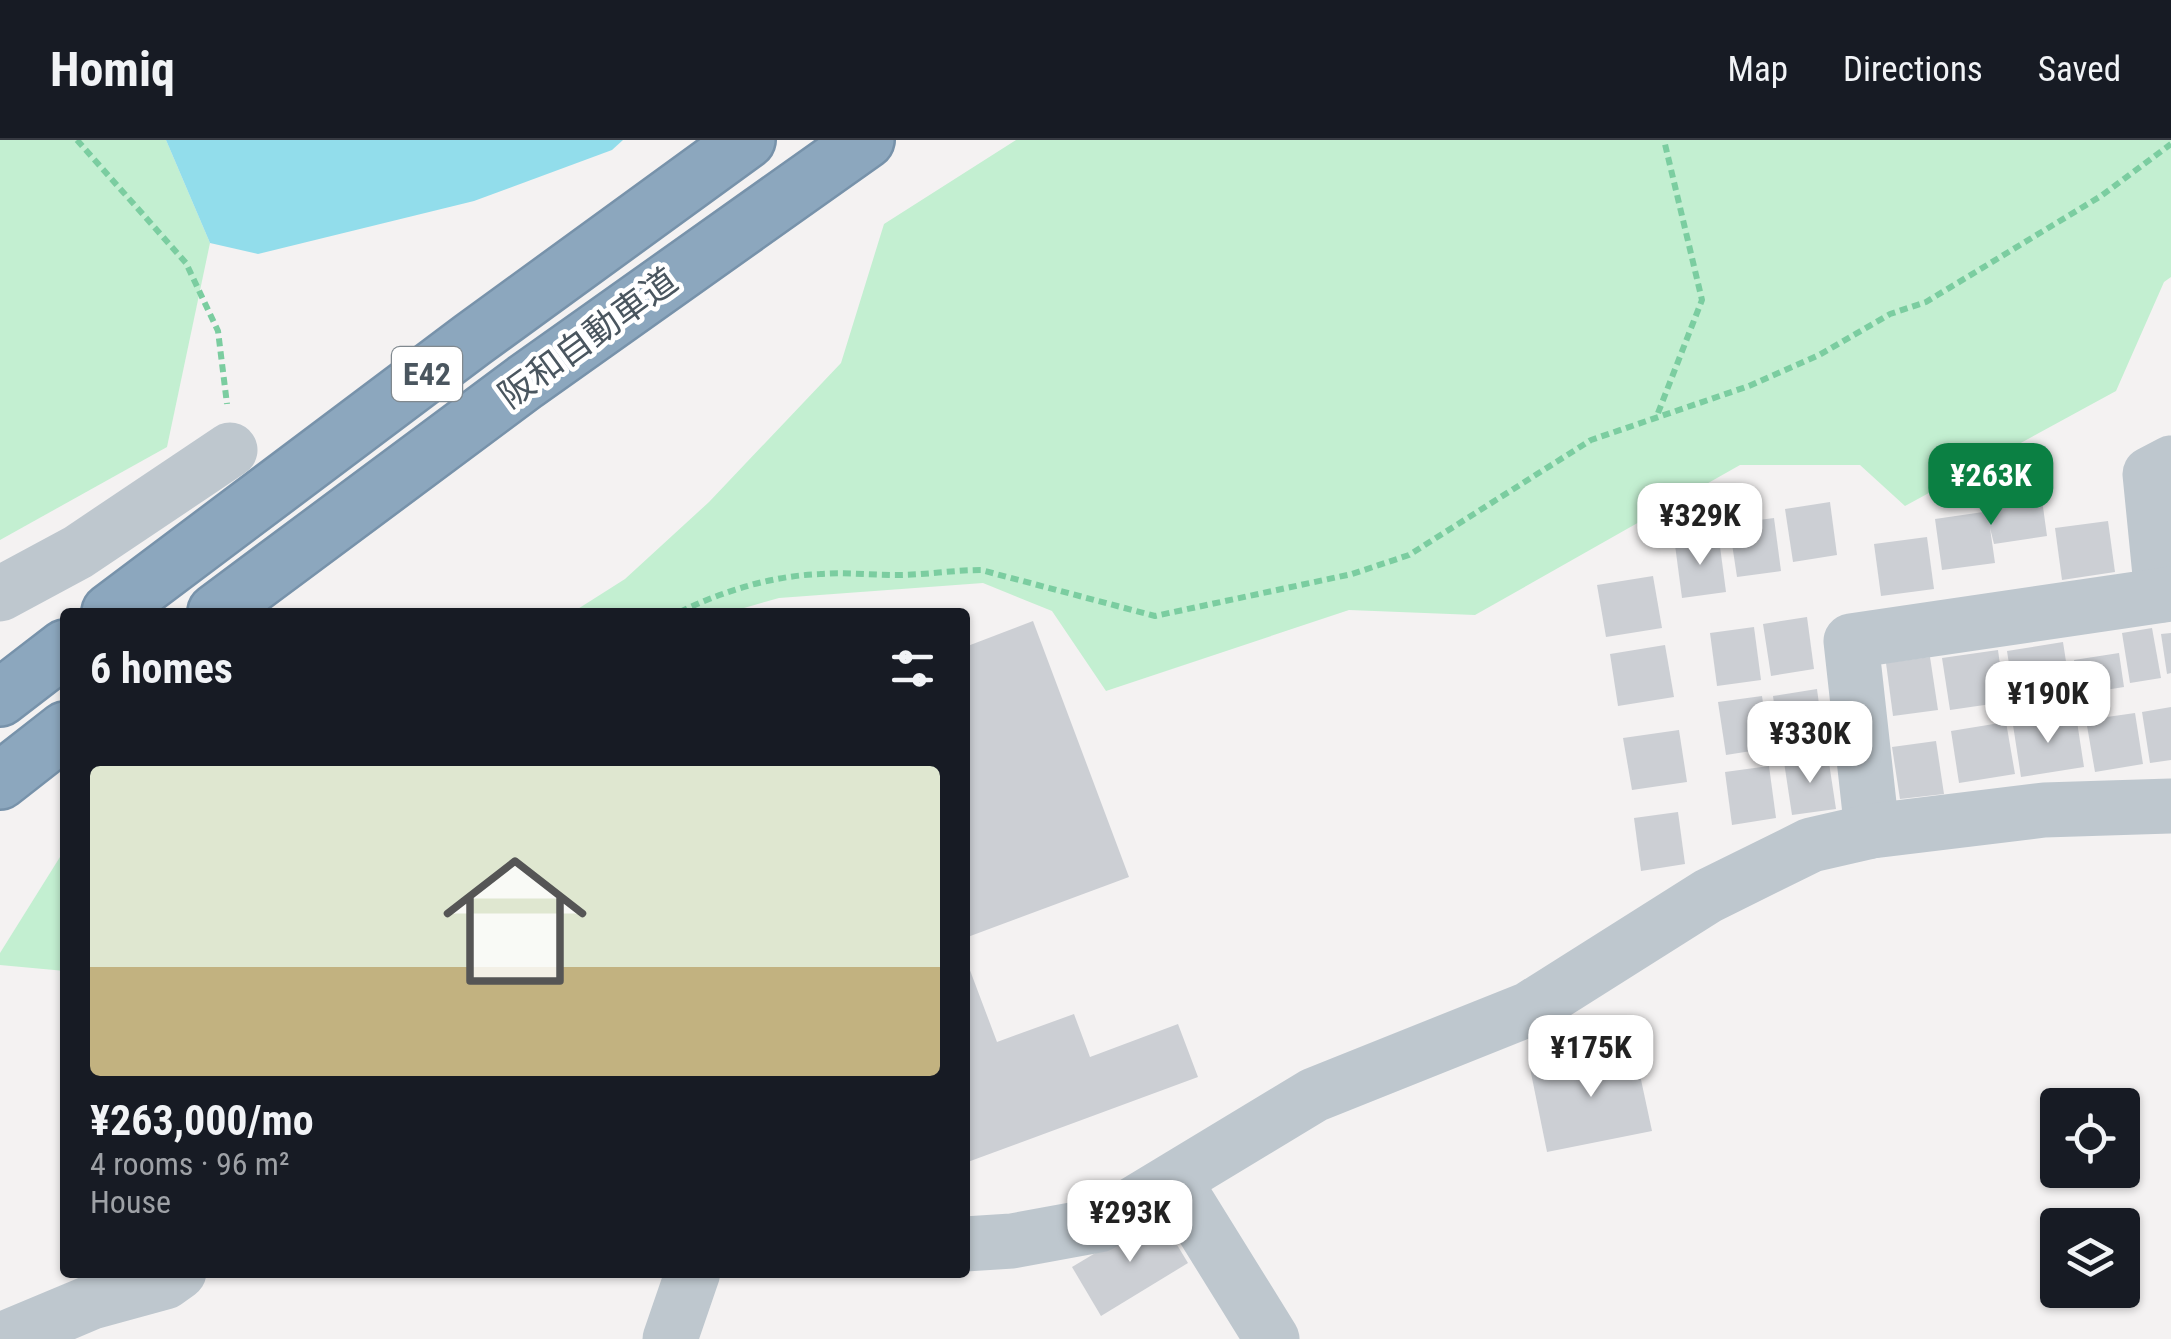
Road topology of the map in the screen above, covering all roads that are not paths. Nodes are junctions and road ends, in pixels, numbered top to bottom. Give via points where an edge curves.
1 (747, 140) edge
2 (858, 147) edge
3 (230, 450) road end
4 (2171, 463) edge
5 (0, 594) edge
6 (2167, 595) edge
7 (115, 608) edge
8 (221, 608) edge
9 (60, 652) edge
10 (0, 698) edge
11 (60, 734) edge
12 (0, 781) edge
13 (2171, 806) edge
14 (1872, 831) junction
15 (1174, 1182) junction
16 (970, 1244) edge
17 (171, 1278) edge
18 (691, 1278) edge
19 (105, 1320) edge
20 (4, 1339) edge
21 (670, 1339) edge
22 (1272, 1339) edge

1 - 7 highway, 阪和自動車道 / E42
2 - 8 highway, 阪和自動車道 / E42
3 - 5 street via 78,552
4 - 6 street via 2150,474
6 - 14 street via 1851,641
9 - 10 highway
11 - 12 highway
13 - 14 street via 2044,810
14 - 15 street via 1811,845 1708,896 1529,1010 1314,1095
15 - 16 street via 1099,1225
15 - 22 street
17 - 19 street
18 - 21 street
19 - 20 street

